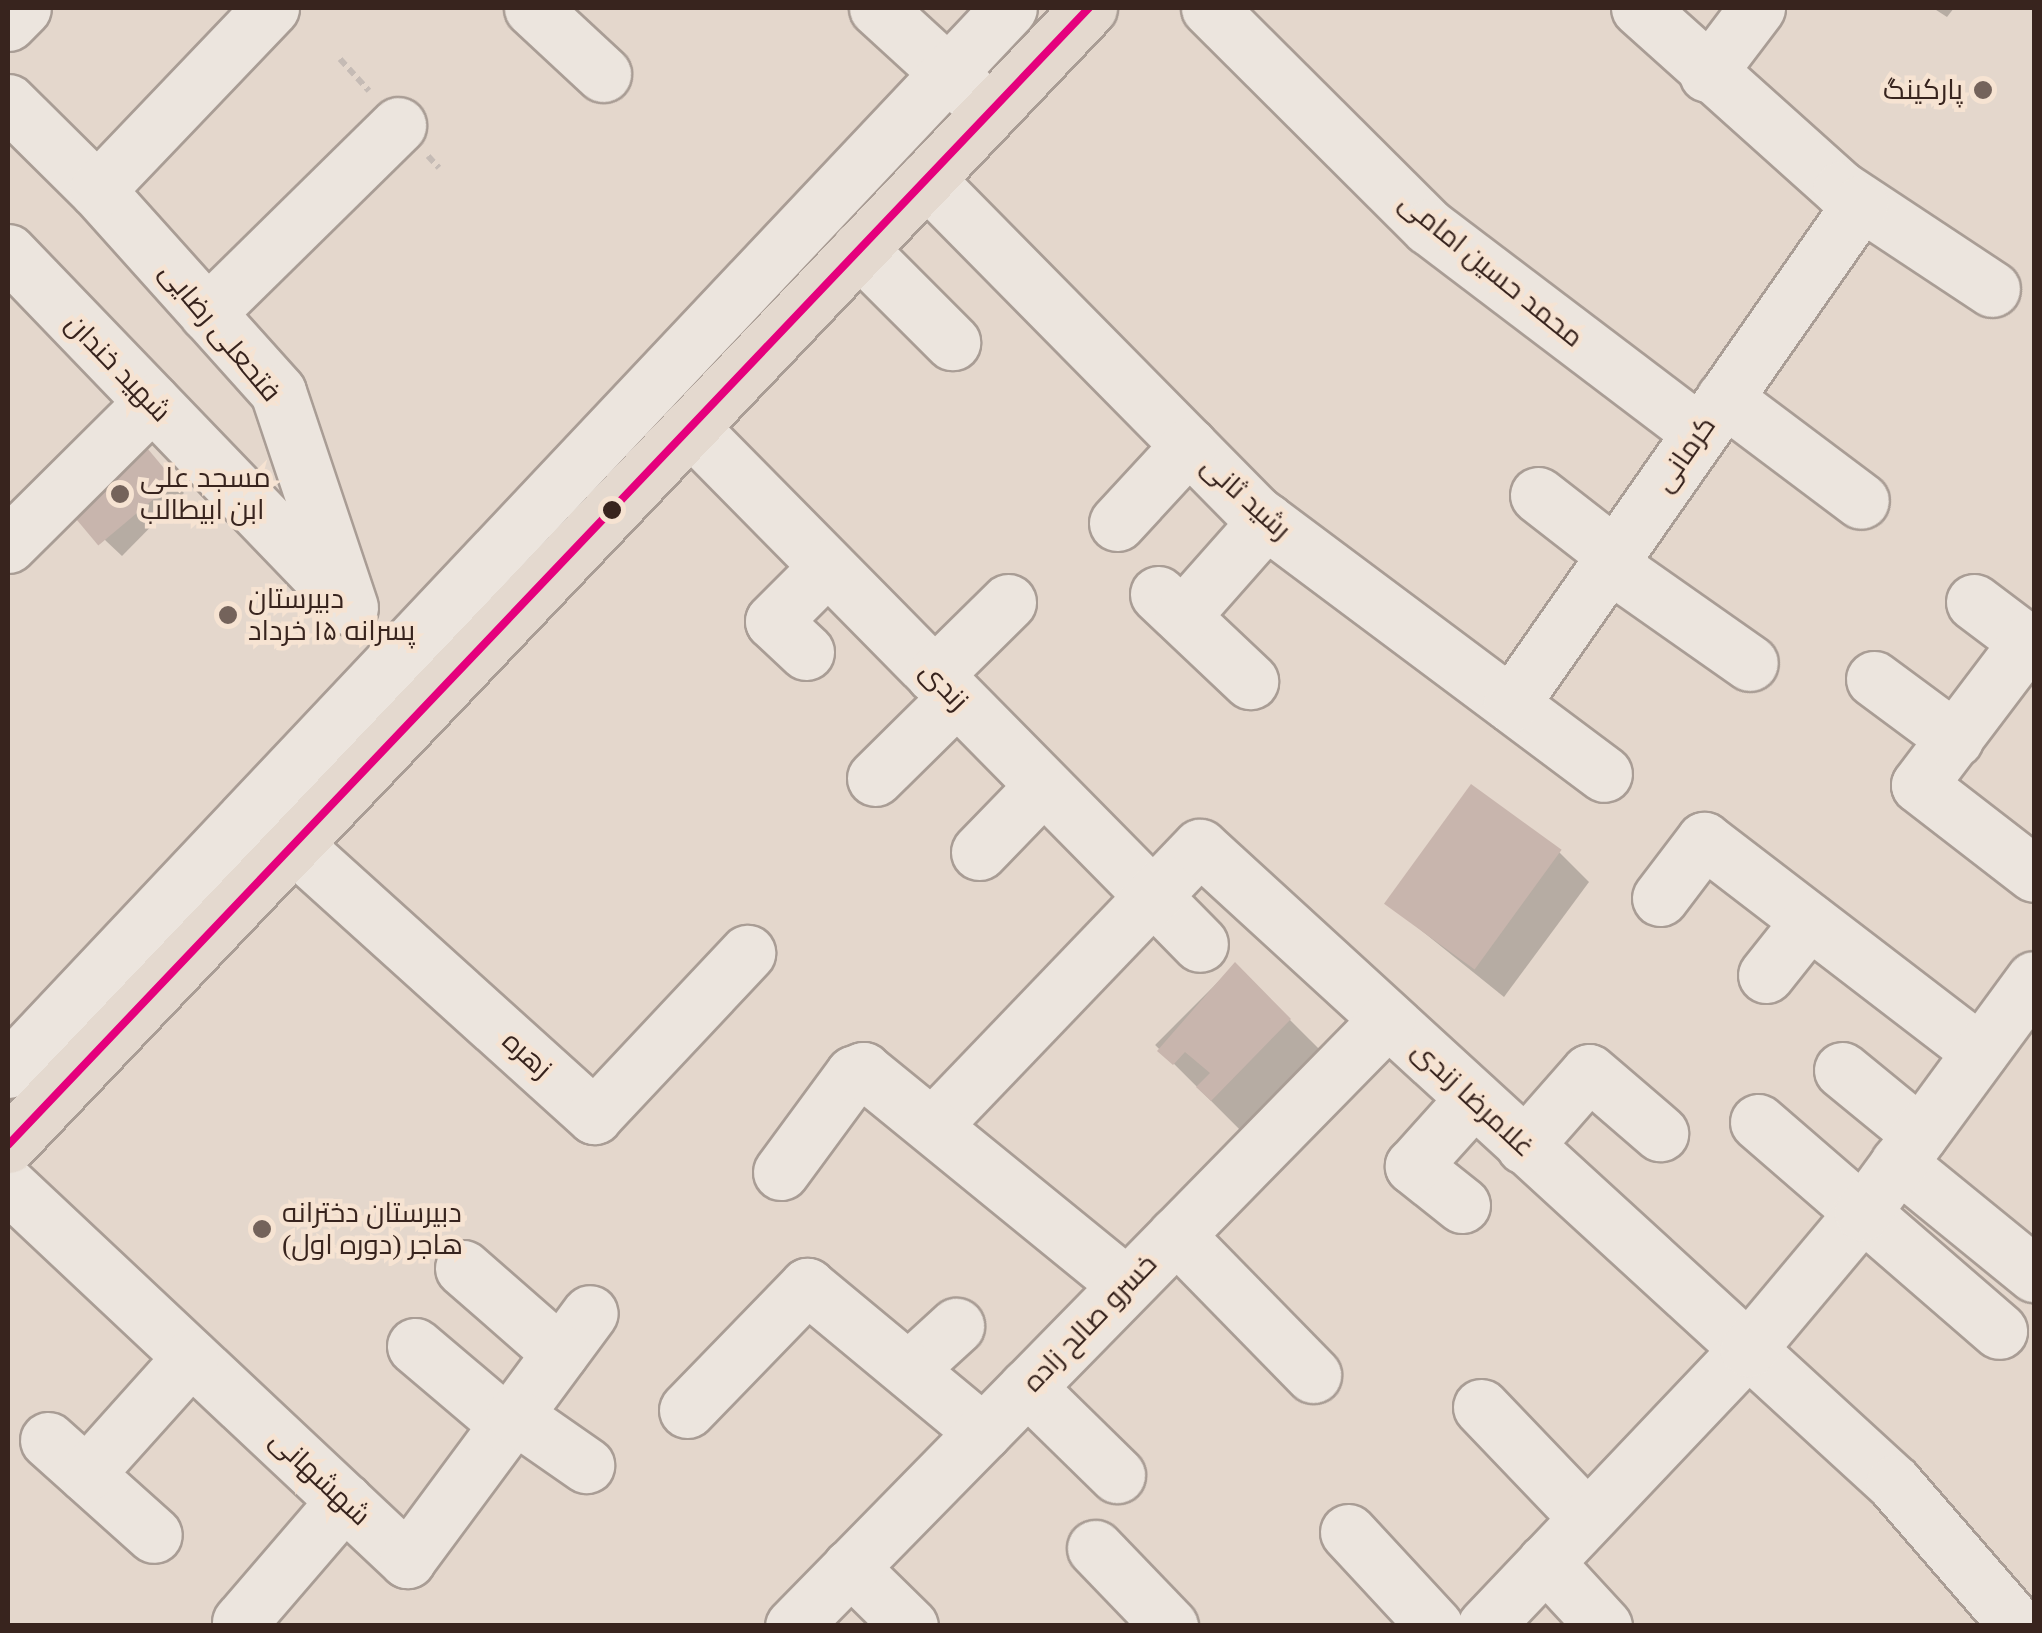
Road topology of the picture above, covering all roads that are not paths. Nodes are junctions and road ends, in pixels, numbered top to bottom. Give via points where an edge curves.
1 (23, 8) edge
2 (271, 8) edge
3 (532, 8) edge
4 (877, 8) edge
5 (1009, 8) edge
6 (1088, 8) edge
7 (1209, 8) edge
8 (1639, 8) edge
9 (1757, 8) edge
10 (8, 23) edge
11 (948, 72) junction
12 (604, 74) dead end
13 (1707, 74) junction
14 (8, 102) edge
15 (990, 111) junction
16 (398, 125) dead end
17 (926, 178) junction
18 (96, 190) junction
19 (1860, 204) junction
20 (859, 249) junction
21 (8, 252) edge
22 (1992, 289) dead end
23 (207, 314) junction
24 (952, 342) dead end
25 (152, 402) junction
26 (1712, 415) junction
27 (690, 427) junction
28 (1188, 445) junction
29 (1538, 494) dead end
30 (1861, 501) dead end
31 (1266, 521) junction
32 (1116, 523) dead end
33 (8, 545) edge
34 (1612, 560) junction
35 (827, 567) junction
36 (1008, 602) dead end
37 (1974, 602) dead end
38 (350, 607) junction
39 (790, 636) dead end
40 (398, 653) junction
41 (1750, 663) dead end
42 (1874, 680) dead end
43 (1250, 681) dead end
44 (945, 687) junction
45 (438, 692) junction
46 (1511, 704) junction
47 (1955, 739) junction
48 (1604, 774) dead end
49 (874, 778) dead end
50 (1043, 786) junction
51 (294, 844) junction
52 (979, 852) dead end
53 (2034, 874) edge
54 (1152, 896) junction
55 (1660, 898) dead end
56 (1809, 921) junction
57 (1200, 944) dead end
58 (747, 952) dead end
59 (1766, 975) dead end
60 (2034, 978) edge
61 (1387, 1020) junction
62 (2005, 1043) edge
63 (28, 1055) edge
64 (1842, 1070) dead end
65 (1474, 1098) junction
66 (1758, 1122) dead end
67 (934, 1124) junction
68 (1660, 1134) dead end
69 (8, 1145) edge
70 (1524, 1146) junction
71 (1909, 1149) junction
72 (781, 1172) dead end
73 (8, 1185) edge
74 (1462, 1206) dead end
75 (1862, 1212) junction
76 (1176, 1235) junction
77 (463, 1268) dead end
78 (2034, 1274) edge
79 (1127, 1284) junction
80 (956, 1326) dead end
81 (1999, 1332) dead end
82 (416, 1346) dead end
83 (1748, 1349) junction
84 (191, 1357) junction
85 (909, 1369) junction
86 (1313, 1375) dead end
87 (1027, 1387) junction
88 (1481, 1407) dead end
89 (686, 1410) dead end
90 (511, 1420) junction
91 (983, 1432) junction
92 (586, 1465) dead end
93 (1116, 1475) dead end
94 (344, 1500) junction
95 (1587, 1518) junction
96 (1348, 1532) dead end
97 (154, 1534) dead end
98 (1094, 1548) dead end
99 (1545, 1562) junction
100 (850, 1567) junction
101 (240, 1622) dead end
102 (793, 1626) edge
103 (910, 1626) edge
104 (1170, 1626) edge
105 (1435, 1626) edge
106 (1485, 1626) edge
107 (1604, 1626) edge
108 (2018, 1626) edge

1 - 10 street
2 - 18 street
3 - 12 street
4 - 11 street
5 - 11 street
6 - 15 main road
7 - 26 street, محمد حسین امامی via 1429,227
8 - 13 street
9 - 13 street
11 - 15 street
11 - 40 street
13 - 19 street
14 - 18 street, فتحعلی رضایی
15 - 17 main road
16 - 23 street
17 - 20 main road
17 - 28 street, رشید ثانی
18 - 23 street, فتحعلی رضایی
19 - 22 street
19 - 26 street, کرمانی
20 - 24 street
20 - 27 main road
21 - 25 street, شهید خندان
23 - 38 street, فتحعلی رضایی via 278,392
25 - 33 street
25 - 38 street, شهید خندان
26 - 30 street, محمد حسین امامی
26 - 34 street, کرمانی
27 - 35 street, زندی
27 - 45 main road
28 - 31 street, رشید ثانی
28 - 32 street
29 - 34 street
31 - 43 street via 1170,605
31 - 46 street, رشید ثانی
34 - 41 street
34 - 46 street, کرمانی
35 - 39 street
35 - 44 street, زندی
36 - 44 street
37 - 47 street via 2027,642
38 - 40 street, شهید خندان
40 - 45 street, شهید خندان
40 - 63 street
42 - 47 street
44 - 49 street
44 - 50 street, زندی
45 - 51 main road
46 - 48 street, رشید ثانی
47 - 53 street via 1919,785
50 - 52 street
50 - 54 street, زندی
51 - 58 street, زهره via 594,1116
51 - 63 main road
54 - 57 street, زندی
54 - 61 street, غلامرضا زندی via 1200,847
54 - 67 street
55 - 56 street via 1704,840
56 - 59 street
56 - 62 street
60 - 62 street
61 - 65 street, غلامرضا زندی
61 - 76 street, خسرو صالح زاده
62 - 71 street
63 - 69 main road
64 - 71 street
65 - 70 street, غلامرضا زندی
65 - 74 street via 1413,1166
66 - 75 street
67 - 72 street via 864,1070 852,1074
67 - 79 street
68 - 70 street via 1589,1072
70 - 83 street, غلامرضا زندی
71 - 75 street
71 - 78 street
73 - 84 street, شهشهانی
75 - 81 street
75 - 83 street
76 - 79 street, خسرو صالح زاده
76 - 86 street
77 - 90 street, شهشهانی via 575,1332
79 - 87 street, خسرو صالح زاده
80 - 85 street
82 - 90 street
83 - 95 street
83 - 108 street, غلامرضا زندی via 1894,1483
84 - 94 street, شهشهانی
84 - 97 street via 67,1457
85 - 89 street via 807,1286
85 - 91 street
87 - 91 street, خسرو صالح زاده
87 - 93 street
88 - 95 street
90 - 92 street
90 - 94 street, شهشهانی via 408,1560
91 - 100 street, خسرو صالح زاده
94 - 101 street
95 - 99 street
96 - 105 street
98 - 104 street
99 - 106 street
99 - 107 street
100 - 102 street, خسرو صالح زاده
100 - 103 street

